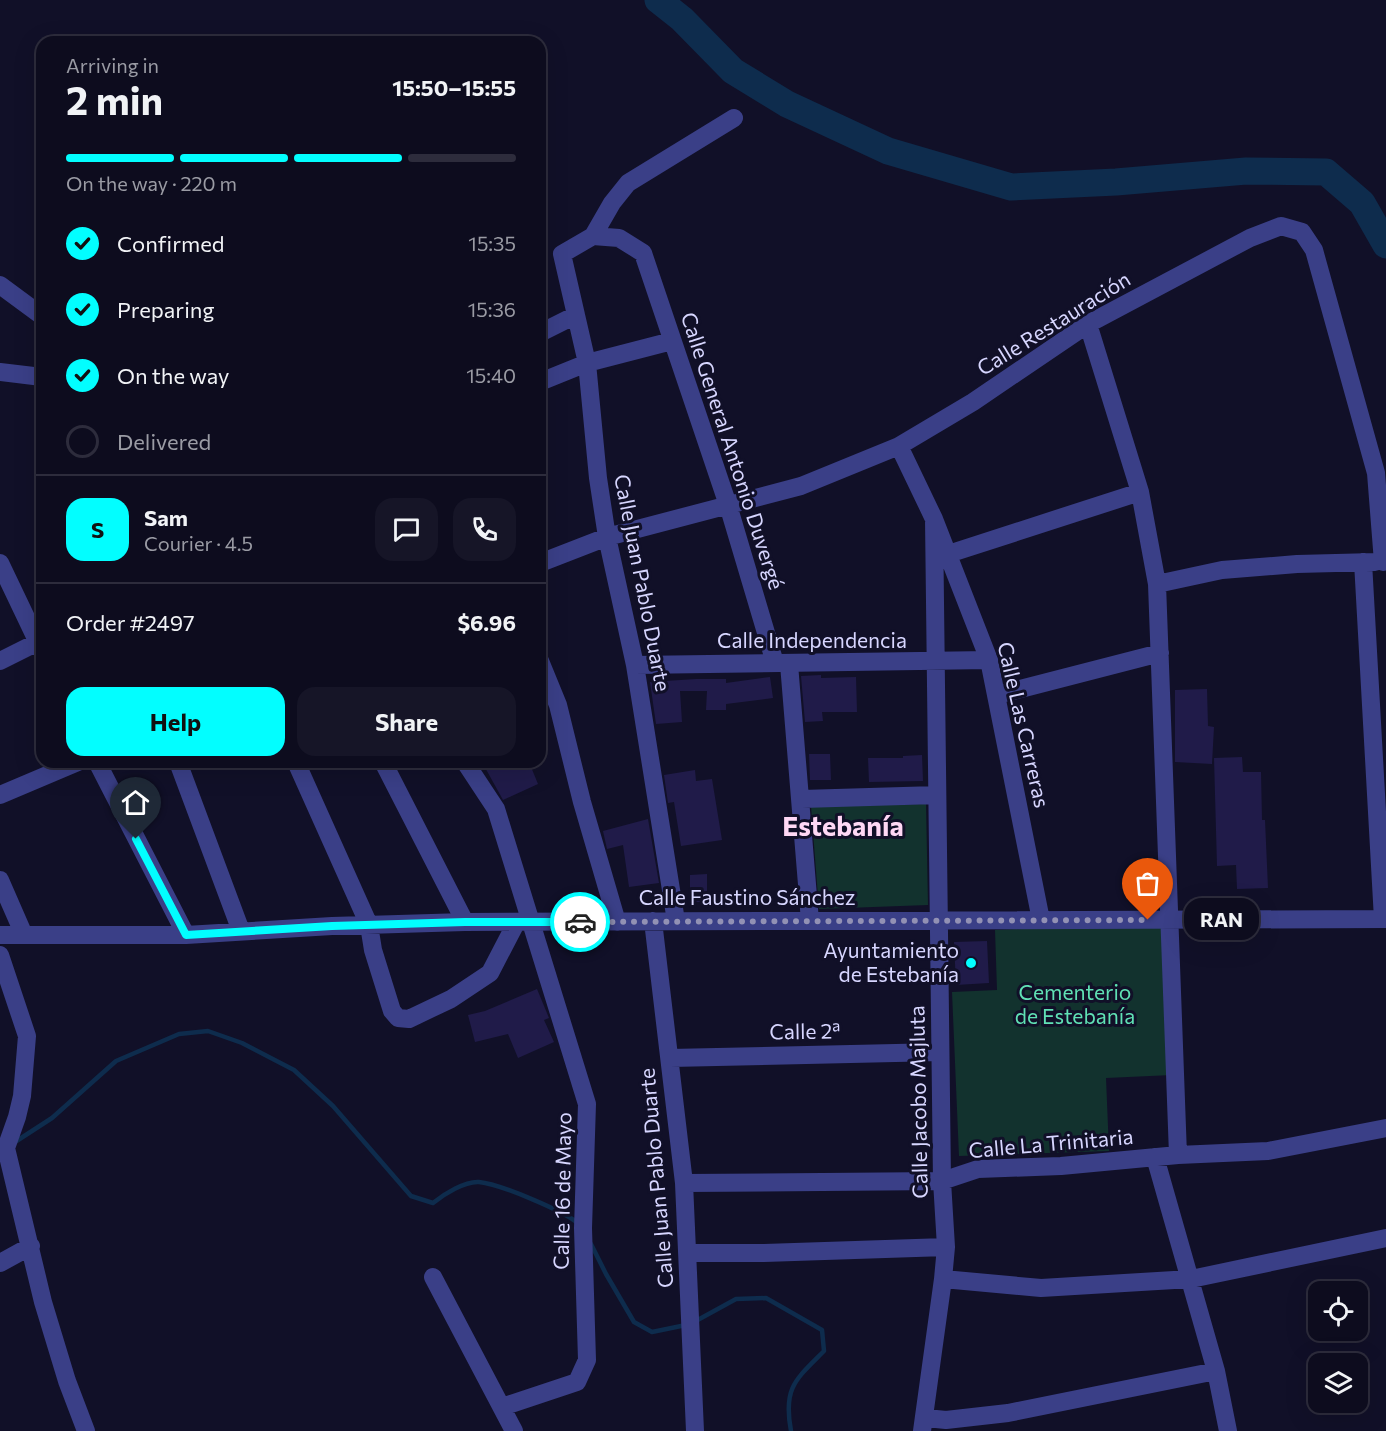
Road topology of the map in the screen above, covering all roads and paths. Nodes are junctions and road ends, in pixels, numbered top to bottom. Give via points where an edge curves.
1 (734, 118) dead end
2 (593, 236) junction
3 (0, 285) edge
4 (36, 312) edge
5 (576, 315) junction
6 (1088, 324) junction
7 (546, 330) edge
8 (672, 341) junction
9 (587, 363) junction
10 (0, 372) edge
11 (36, 377) edge
12 (546, 380) edge
13 (899, 446) junction
14 (1140, 492) junction
15 (728, 505) junction
16 (607, 537) junction
17 (941, 556) junction
18 (546, 560) edge
19 (1363, 562) junction
20 (1385, 562) edge
21 (0, 563) edge
22 (1157, 584) junction
23 (36, 634) edge
24 (36, 646) edge
25 (1160, 653) junction
26 (989, 660) junction
27 (0, 661) edge
28 (936, 662) junction
29 (782, 663) junction
30 (635, 665) junction
31 (546, 676) edge
32 (997, 695) junction
33 (1379, 738) edge
34 (64, 768) edge
35 (100, 768) edge
36 (180, 768) edge
37 (299, 768) edge
38 (386, 768) edge
39 (469, 768) edge
40 (0, 795) edge
41 (937, 795) junction
42 (802, 799) junction
43 (0, 880) edge
44 (1384, 919) edge
45 (939, 920) junction
46 (1041, 920) junction
47 (1170, 920) junction
48 (653, 921) junction
49 (676, 921) junction
50 (810, 921) junction
51 (465, 922) junction
52 (617, 922) junction
53 (523, 923) junction
54 (369, 925) junction
55 (241, 931) junction
56 (0, 935) edge
57 (24, 935) junction
58 (186, 935) junction
59 (0, 955) edge
60 (940, 1052) junction
61 (670, 1058) junction
62 (8, 1115) edge
63 (1386, 1128) edge
64 (1178, 1155) junction
65 (1155, 1157) junction
66 (942, 1181) junction
67 (684, 1184) junction
68 (1386, 1238) edge
69 (31, 1246) junction
70 (946, 1247) junction
71 (687, 1253) junction
72 (0, 1263) edge
73 (433, 1277) dead end
74 (1191, 1278) junction
75 (943, 1279) junction
76 (1216, 1371) junction
77 (502, 1407) junction
78 (924, 1424) edge
79 (86, 1431) edge
80 (514, 1431) edge
81 (695, 1431) edge
82 (1228, 1431) edge

1 - 2 street via 628,183
2 - 5 street, Calle Juan Pablo Duarte via 562,254
2 - 8 street, Calle General Antonio Duvergé via 619,238 644,254
3 - 4 street
5 - 7 street
5 - 9 street, Calle Juan Pablo Duarte
6 - 13 street, Calle Restauración via 973,402
6 - 14 street
6 - 20 street, Calle Restauración via 1250,238 1281,226 1302,232 1314,250 1376,473
8 - 9 street
8 - 15 street, Calle General Antonio Duvergé
9 - 12 street
9 - 16 street, Calle Juan Pablo Duarte
10 - 11 street
13 - 15 street, Calle Restauración via 801,486
13 - 17 street, Calle Jacobo Majluta via 934,519
14 - 17 street
14 - 22 street
15 - 16 street, Calle Restauración
15 - 29 street, Calle General Antonio Duvergé
16 - 18 street, Calle Restauración
16 - 30 street, Calle Juan Pablo Duarte
17 - 26 street, Calle Las Carreras
17 - 28 street, Calle Jacobo Majluta
19 - 20 street
19 - 22 street via 1222,570
19 - 33 street
21 - 23 street
22 - 25 street
24 - 27 street
25 - 32 street
25 - 47 street
26 - 28 street, Calle Independencia
26 - 32 street, Calle Las Carreras
28 - 29 street, Calle Independencia
28 - 41 street, Calle Jacobo Majluta
29 - 30 street, Calle Independencia
29 - 42 street, Calle General Antonio Duvergé
30 - 49 street, Calle Juan Pablo Duarte
31 - 52 street via 558,705
32 - 46 street, Calle Las Carreras
33 - 44 street
34 - 40 street
35 - 58 street
36 - 55 street
37 - 54 street
38 - 51 street
39 - 53 street, Calle 16 de Mayo via 496,809
41 - 42 street
41 - 45 street, Calle Jacobo Majluta
42 - 50 street, Calle General Antonio Duvergé
43 - 57 street
44 - 47 street, Calle Faustino Sánchez
45 - 46 street, Calle Faustino Sánchez
45 - 50 street, Calle Faustino Sánchez
45 - 60 street, Calle Jacobo Majluta
46 - 47 street, Calle Faustino Sánchez
47 - 64 street
48 - 49 street, Calle Faustino Sánchez
48 - 52 street, Calle Faustino Sánchez
48 - 61 street, Calle Juan Pablo Duarte
49 - 50 street, Calle Faustino Sánchez
51 - 53 street, Calle Faustino Sánchez
51 - 54 street, Calle Faustino Sánchez
52 - 53 street, Calle Faustino Sánchez
53 - 54 street via 490,973 451,999 409,1019 398,1018 392,1011
53 - 77 street, Calle 16 de Mayo via 587,1104 583,1228 587,1360 577,1382
54 - 55 street, Calle Faustino Sánchez
55 - 58 street, Calle Faustino Sánchez
56 - 57 street, Calle Faustino Sánchez
57 - 58 street, Calle Faustino Sánchez
59 - 62 street via 27,1036 22,1096
60 - 61 street, Calle 2ª
60 - 66 street, Calle Jacobo Majluta
61 - 67 street, Calle Juan Pablo Duarte
62 - 69 street via 6,1148
63 - 64 street, Calle La Trinitaria via 1268,1151
64 - 65 street, Calle La Trinitaria
65 - 66 street, Calle La Trinitaria via 978,1169
65 - 74 street
66 - 67 street, Calle La Trinitaria
66 - 70 street, Calle Jacobo Majluta
67 - 71 street, Calle Juan Pablo Duarte
68 - 74 street
69 - 72 street
69 - 79 street via 43,1302
70 - 71 street
70 - 75 street, Calle Jacobo Majluta
71 - 81 street, Calle Juan Pablo Duarte
73 - 77 street
74 - 75 street via 1041,1288
74 - 76 street
75 - 78 street, Calle Jacobo Majluta
76 - 78 street via 1008,1413
76 - 82 street
77 - 80 street

